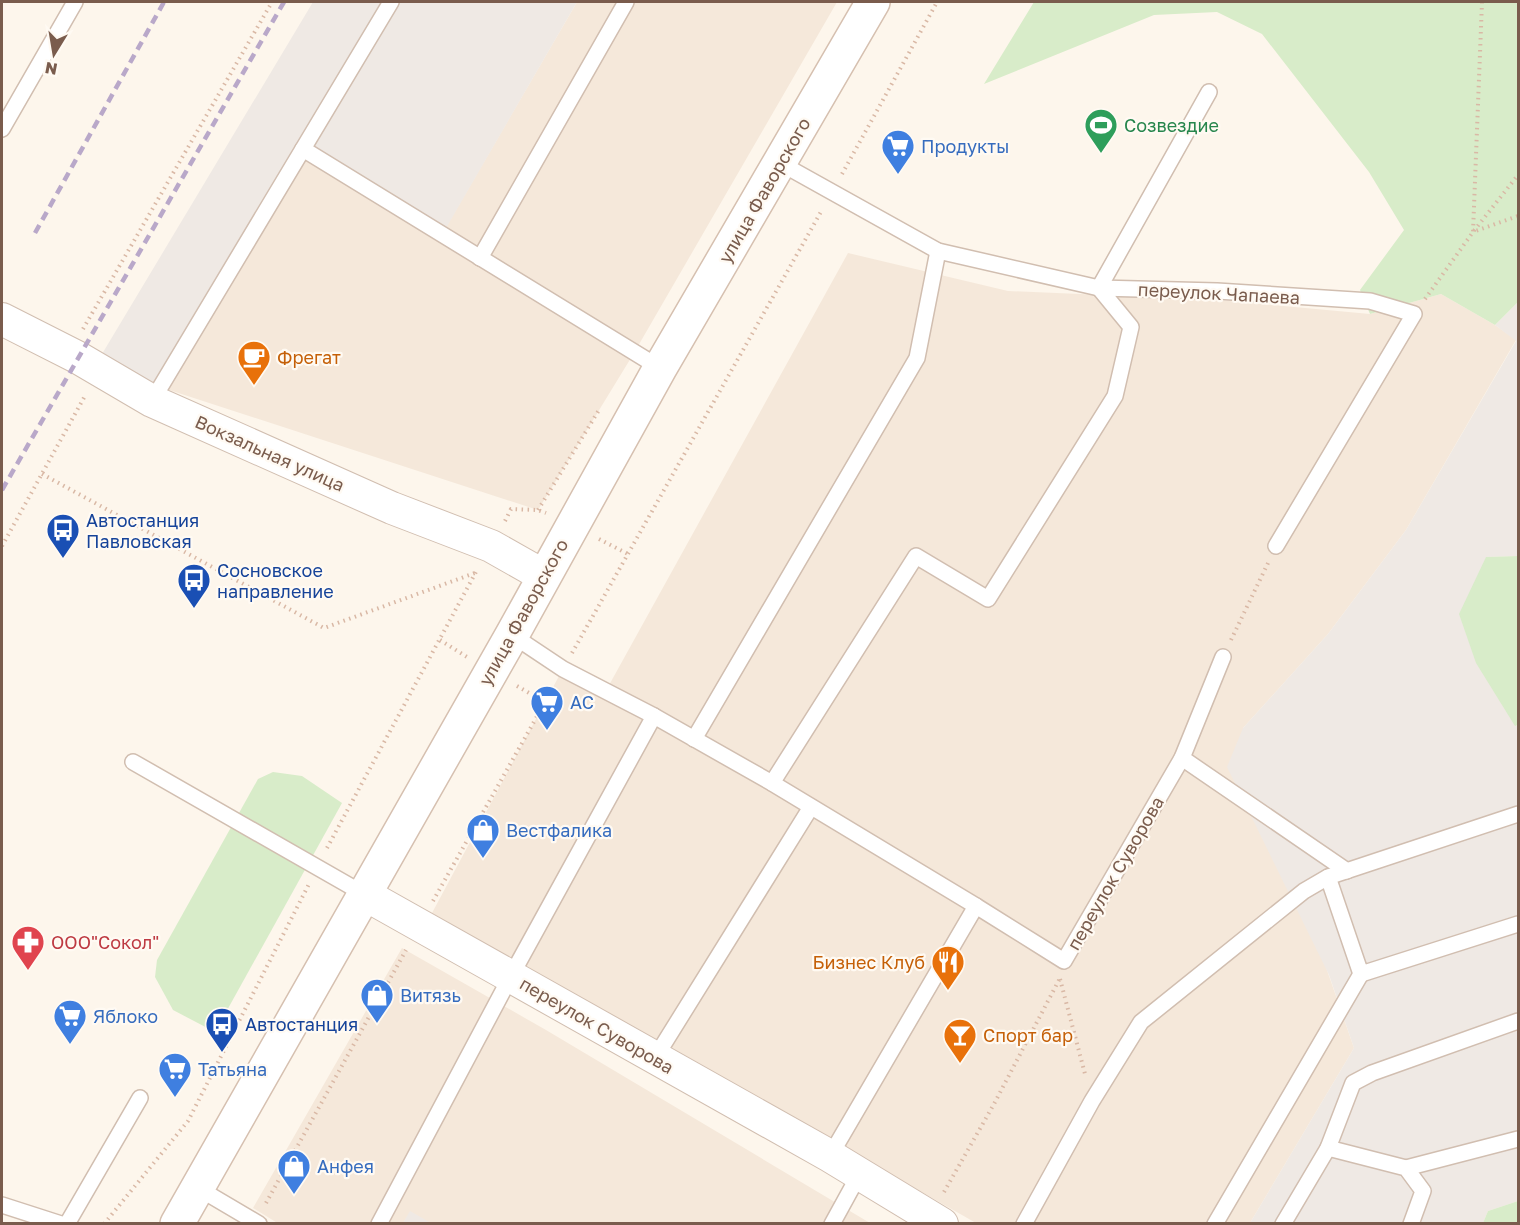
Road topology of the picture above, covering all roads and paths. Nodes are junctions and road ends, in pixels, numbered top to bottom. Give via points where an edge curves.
1 (75, 2) edge
2 (272, 2) edge
3 (391, 2) edge
4 (626, 2) edge
5 (873, 2) edge
6 (937, 2) edge
7 (1482, 2) edge
8 (1209, 92) dead end
9 (2, 129) edge
10 (303, 148) junction
11 (780, 163) junction
12 (1518, 175) edge
13 (831, 193) junction
14 (1518, 216) edge
15 (1473, 232) junction
16 (938, 251) junction
17 (480, 258) junction
18 (1099, 288) junction
19 (1414, 314) junction
20 (2, 319) edge
21 (70, 353) junction
22 (660, 368) junction
23 (152, 401) junction
24 (81, 404) dead end
25 (42, 474) junction
26 (2, 546) edge
27 (1276, 546) joint
28 (464, 568) dead end
29 (544, 576) junction
30 (512, 635) junction
31 (1223, 657) joint
32 (563, 669) junction
33 (654, 716) junction
34 (694, 739) junction
35 (1182, 758) junction
36 (133, 762) dead end
37 (772, 783) junction
38 (812, 807) junction
39 (1518, 814) edge
40 (1347, 872) junction
41 (1328, 877) junction
42 (364, 894) junction
43 (976, 906) junction
44 (1518, 924) edge
45 (420, 925) junction
46 (1064, 961) junction
47 (1361, 974) junction
48 (511, 976) junction
49 (1060, 979) junction
50 (1518, 1021) edge
51 (655, 1058) junction
52 (140, 1098) dead end
53 (1092, 1101) junction
54 (1518, 1139) edge
55 (1328, 1148) junction
56 (830, 1156) junction
57 (1406, 1168) junction
58 (860, 1173) junction
59 (198, 1188) junction
60 (2, 1205) edge
61 (936, 1220) edge
62 (258, 1223) edge
63 (60, 1224) edge
64 (67, 1224) edge
65 (177, 1224) edge
66 (379, 1224) edge
67 (832, 1224) edge
68 (1024, 1224) edge
69 (1215, 1224) edge
70 (1283, 1224) edge
71 (1411, 1224) edge

1 - 9 lane
2 - 21 path
3 - 10 lane
4 - 17 lane
5 - 11 street, улица Фаворского
6 - 13 path
7 - 15 path
8 - 18 lane
10 - 17 lane
10 - 23 lane
11 - 13 lane, переулок Чапаева
11 - 22 street, улица Фаворского
12 - 15 path
13 - 16 lane, переулок Чапаева
13 - 32 path
14 - 15 path
15 - 19 path
16 - 18 lane, переулок Чапаева
16 - 34 lane via 917,358
17 - 22 lane
18 - 19 lane, переулок Чапаева via 1370,301
18 - 37 lane via 1131,327 1115,396 988,599 916,556
19 - 27 lane
20 - 21 street, Вокзальная улица
21 - 23 street, Вокзальная улица
22 - 29 street, улица Фаворского
23 - 29 street, Вокзальная улица via 392,508 491,546
24 - 25 path
25 - 26 path
25 - 28 path via 324,628 475,573
27 - 31 path
29 - 30 street, улица Фаворского
30 - 32 lane, переулок Суворова
30 - 42 street, улица Фаворского
31 - 35 lane, переулок Суворова
32 - 33 lane, переулок Суворова
32 - 45 path
33 - 34 lane, переулок Суворова
33 - 48 lane
34 - 37 lane, переулок Суворова
35 - 40 lane
35 - 46 lane, переулок Суворова
36 - 42 lane
37 - 38 lane, переулок Суворова
38 - 43 lane, переулок Суворова
38 - 51 lane
39 - 40 lane
40 - 41 lane
41 - 47 lane
41 - 53 lane via 1304,891 1141,1022
42 - 45 street, переулок Суворова
42 - 59 street, улица Фаворского
43 - 46 lane, переулок Суворова
43 - 56 lane
44 - 47 lane
45 - 48 street, переулок Суворова
45 - 62 path
46 - 49 path
47 - 69 lane
48 - 51 street, переулок Суворова
48 - 66 lane
49 - 53 path
49 - 61 path
50 - 55 lane via 1371,1073 1353,1083
51 - 56 street, переулок Суворова
52 - 64 lane
53 - 68 lane
54 - 57 lane
55 - 57 lane
55 - 70 lane
56 - 58 street, переулок Суворова
57 - 71 lane via 1423,1191
58 - 61 street, переулок Суворова
58 - 67 lane
59 - 62 lane
59 - 65 street, улица Фаворского
60 - 63 lane

